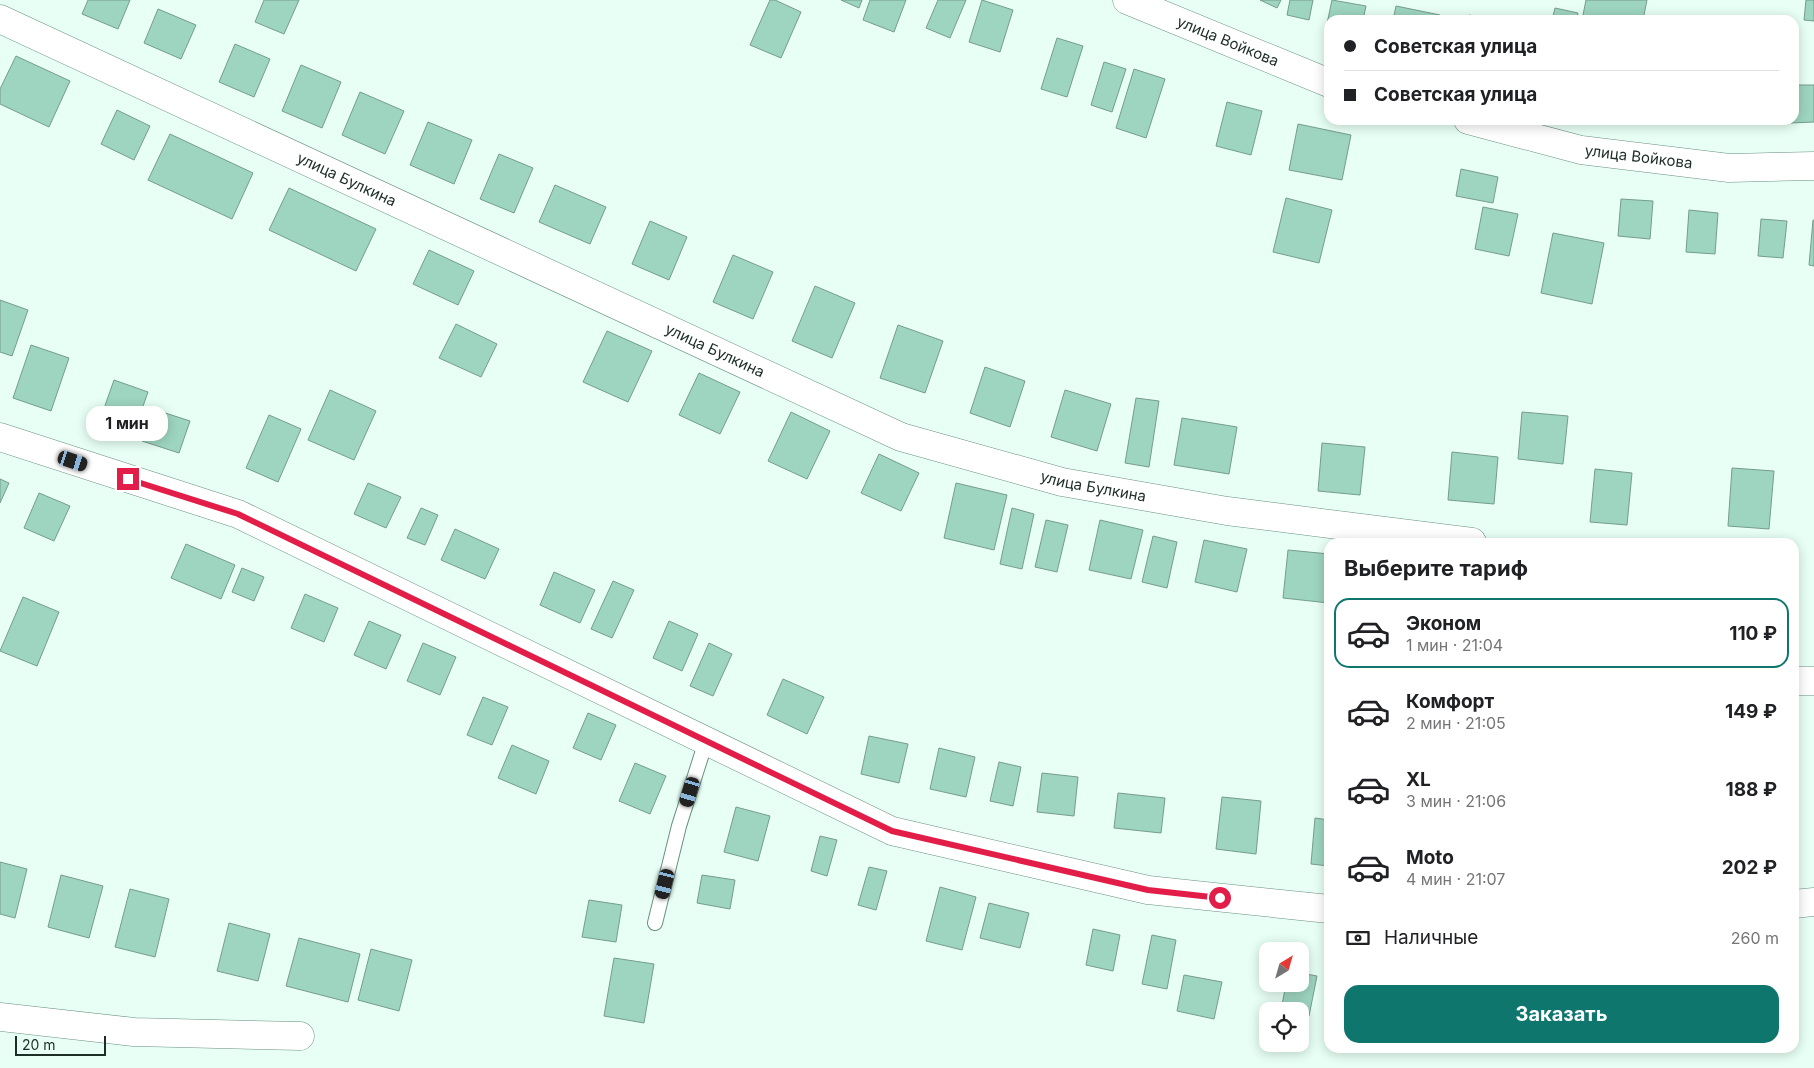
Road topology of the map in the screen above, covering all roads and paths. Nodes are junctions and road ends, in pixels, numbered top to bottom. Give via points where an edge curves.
1 (1127, 0) edge
2 (0, 19) edge
3 (1324, 81) edge
4 (1487, 125) edge
5 (1814, 166) edge
6 (0, 437) edge
7 (1440, 538) edge
8 (1799, 680) edge
9 (1814, 681) edge
10 (706, 741) junction
11 (1814, 902) edge
12 (1799, 904) edge
13 (1324, 908) edge
14 (655, 923) dead end
15 (0, 1017) edge
16 (300, 1036) dead end

1 - 3 street, улица Войкова
2 - 7 street, улица Булкина via 902,437 1062,482 1226,511
4 - 5 street, улица Войкова via 1581,150 1729,168
6 - 10 street via 238,514
8 - 9 street
10 - 13 street via 892,831 1148,890
10 - 14 lane via 679,826
11 - 12 street
15 - 16 street via 134,1032

